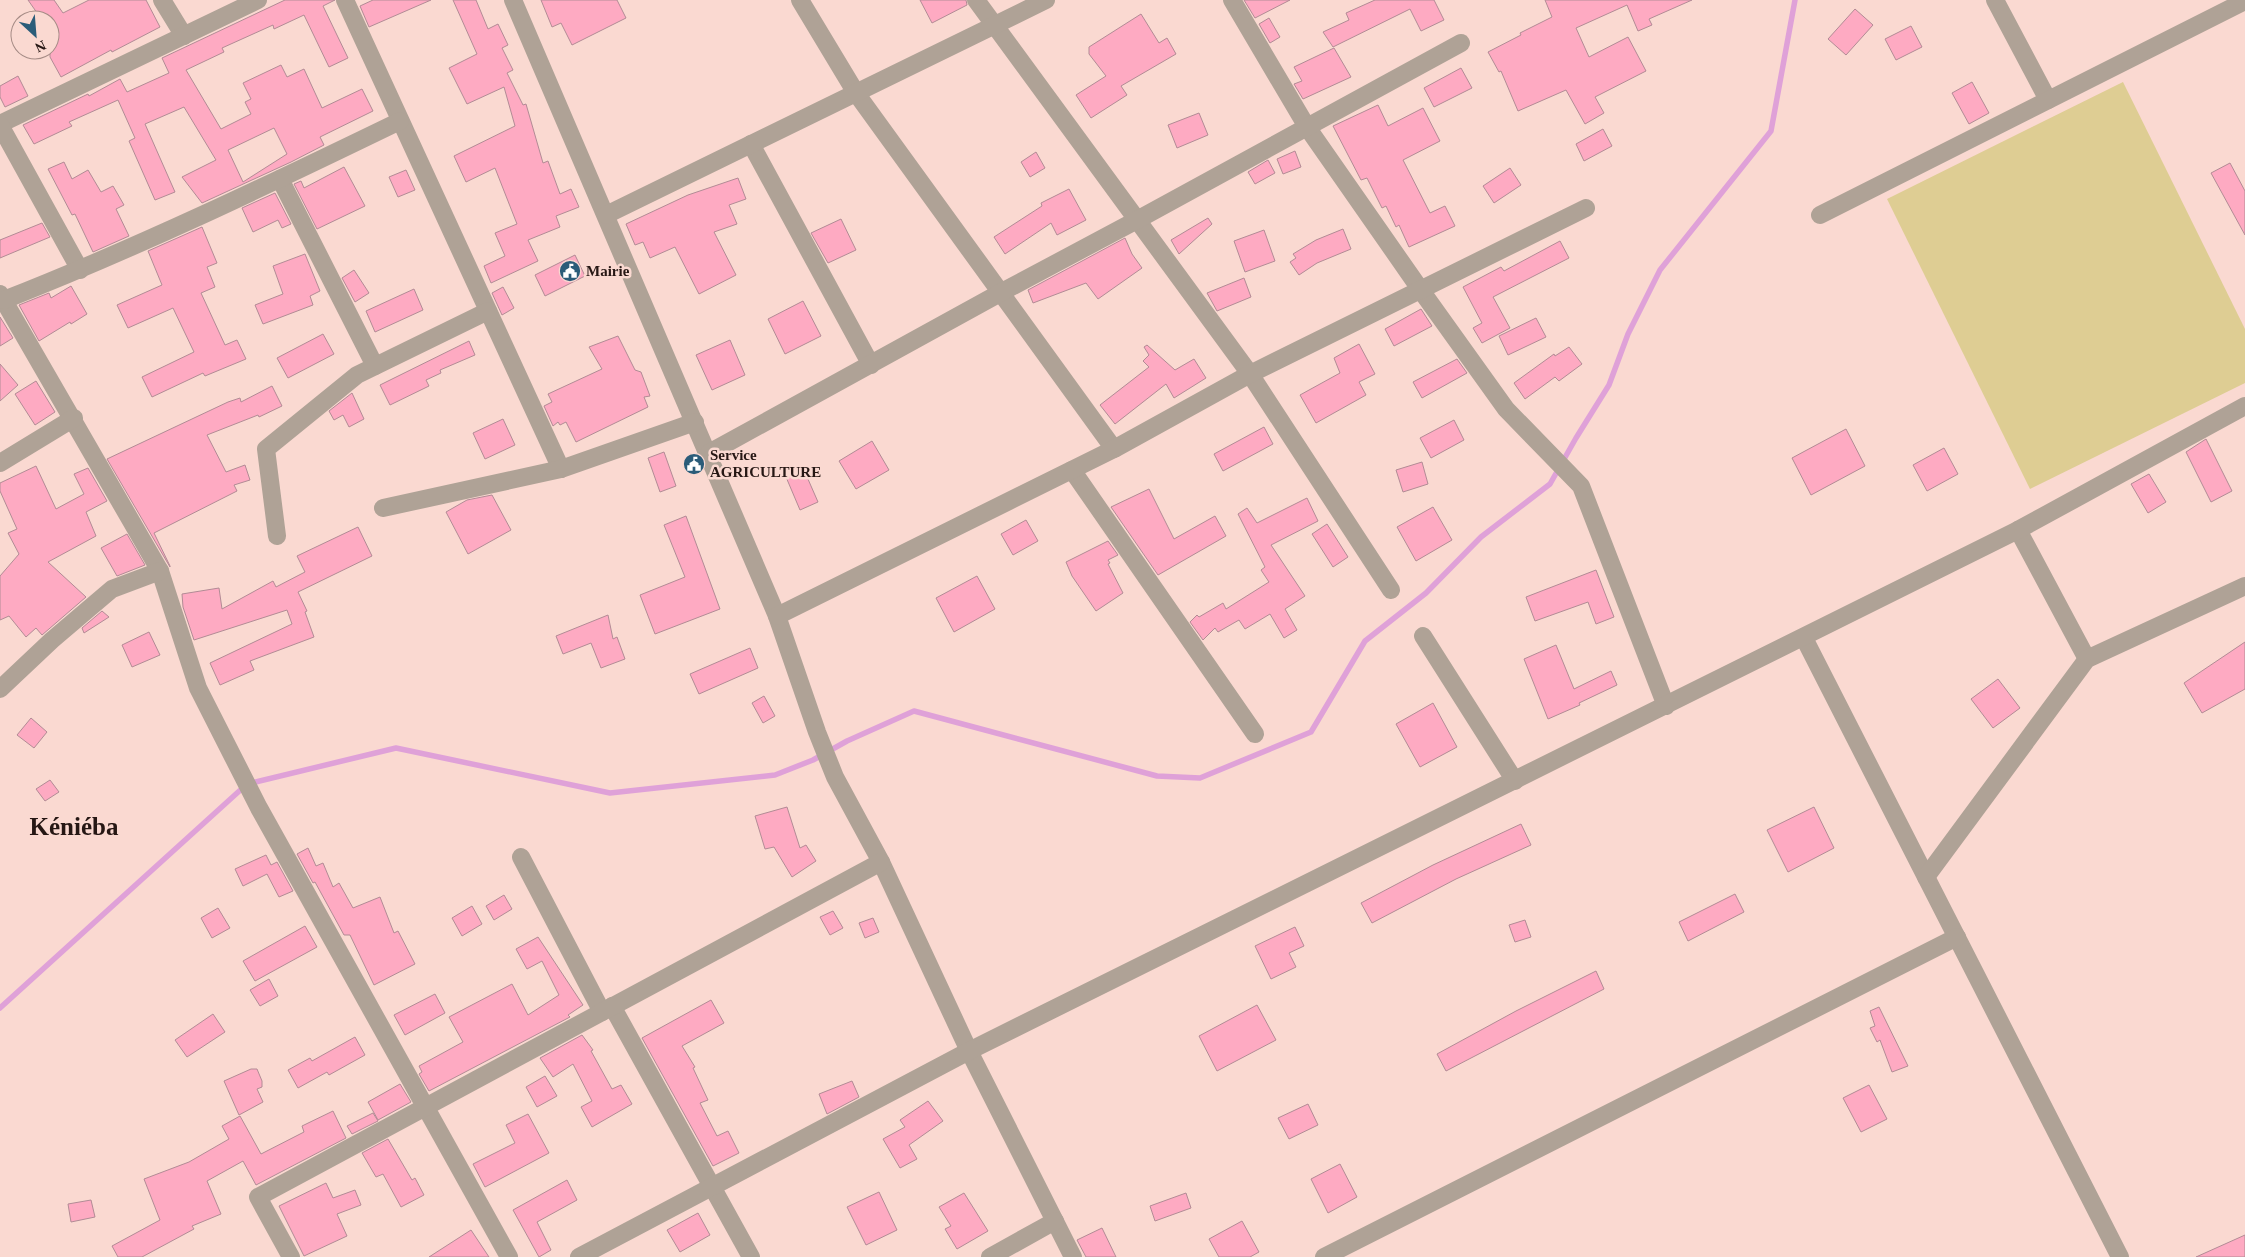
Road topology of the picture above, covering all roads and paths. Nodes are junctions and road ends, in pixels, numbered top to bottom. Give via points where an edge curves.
1 (162, 0) edge
2 (258, 0) edge
3 (345, 0) edge
4 (513, 0) edge
5 (800, 0) edge
6 (976, 0) edge
7 (1046, 0) edge
8 (1232, 0) edge
9 (1995, 0) edge
10 (2245, 1) edge
11 (994, 25) junction
12 (184, 36) junction
13 (1461, 43) dead end
14 (856, 93) junction
15 (2048, 100) junction
16 (400, 121) junction
17 (0, 125) edge
18 (1307, 127) junction
19 (751, 144) junction
20 (280, 179) junction
21 (1586, 208) dead end
22 (606, 215) junction
23 (1820, 215) dead end
24 (1137, 220) junction
25 (80, 270) junction
26 (1420, 289) junction
27 (1000, 292) junction
28 (2, 297) edge
29 (488, 311) junction
30 (871, 365) junction
31 (375, 366) junction
32 (1250, 374) junction
33 (2245, 406) edge
34 (74, 418) junction
35 (696, 422) junction
36 (1114, 449) junction
37 (709, 453) junction
38 (0, 463) edge
39 (561, 469) junction
40 (1072, 470) junction
41 (383, 508) dead end
42 (2018, 530) junction
43 (277, 536) dead end
44 (160, 571) junction
45 (2245, 586) edge
46 (1391, 590) dead end
47 (777, 616) junction
48 (1424, 636) dead end
49 (1804, 638) junction
50 (2087, 659) junction
51 (0, 689) edge
52 (1666, 706) junction
53 (1255, 734) dead end
54 (1515, 781) junction
55 (521, 857) dead end
56 (881, 862) junction
57 (1926, 877) junction
58 (1957, 937) junction
59 (607, 1009) junction
60 (969, 1051) junction
61 (425, 1106) junction
62 (712, 1187) junction
63 (1055, 1221) junction
64 (290, 1257) edge
65 (509, 1257) edge
66 (579, 1257) edge
67 (751, 1257) edge
68 (990, 1257) edge
69 (1073, 1257) edge
70 (1324, 1257) edge
71 (2120, 1257) edge

1 - 12 street
2 - 12 street
3 - 16 street
4 - 22 street
5 - 14 street
6 - 11 street
7 - 11 street
8 - 18 street
9 - 15 street
10 - 15 street
11 - 14 street
11 - 24 street
12 - 17 street
13 - 18 street
14 - 19 street
14 - 27 street
15 - 23 street
16 - 20 street
16 - 29 street
17 - 25 street
18 - 24 street
18 - 26 street
19 - 22 street
19 - 30 street
20 - 25 street
20 - 31 street
21 - 26 street
22 - 35 street
24 - 27 street
24 - 32 street
25 - 28 street
26 - 32 street
26 - 52 street via 1506,409 1581,486
27 - 30 street
27 - 36 street
28 - 34 street
29 - 31 street
29 - 39 street
30 - 37 street
31 - 43 street via 356,375 266,449
32 - 36 street
32 - 46 street
33 - 42 street
34 - 38 street
34 - 44 street
35 - 37 street
35 - 39 street
36 - 40 street
37 - 47 street
39 - 41 street
40 - 47 street
40 - 53 street
42 - 49 street
42 - 50 street
44 - 51 street via 112,589
44 - 61 street via 198,688 259,808
45 - 50 street
47 - 56 street via 835,777
48 - 54 street
49 - 52 street
49 - 57 street
50 - 57 street
52 - 54 street
54 - 60 street
55 - 59 street
56 - 59 street
56 - 60 street
57 - 58 street
58 - 70 street
58 - 71 street
59 - 61 street
59 - 62 street
60 - 62 street
60 - 63 street
61 - 64 street via 258,1197
61 - 65 street
62 - 66 street
62 - 67 street
63 - 68 street
63 - 69 street

